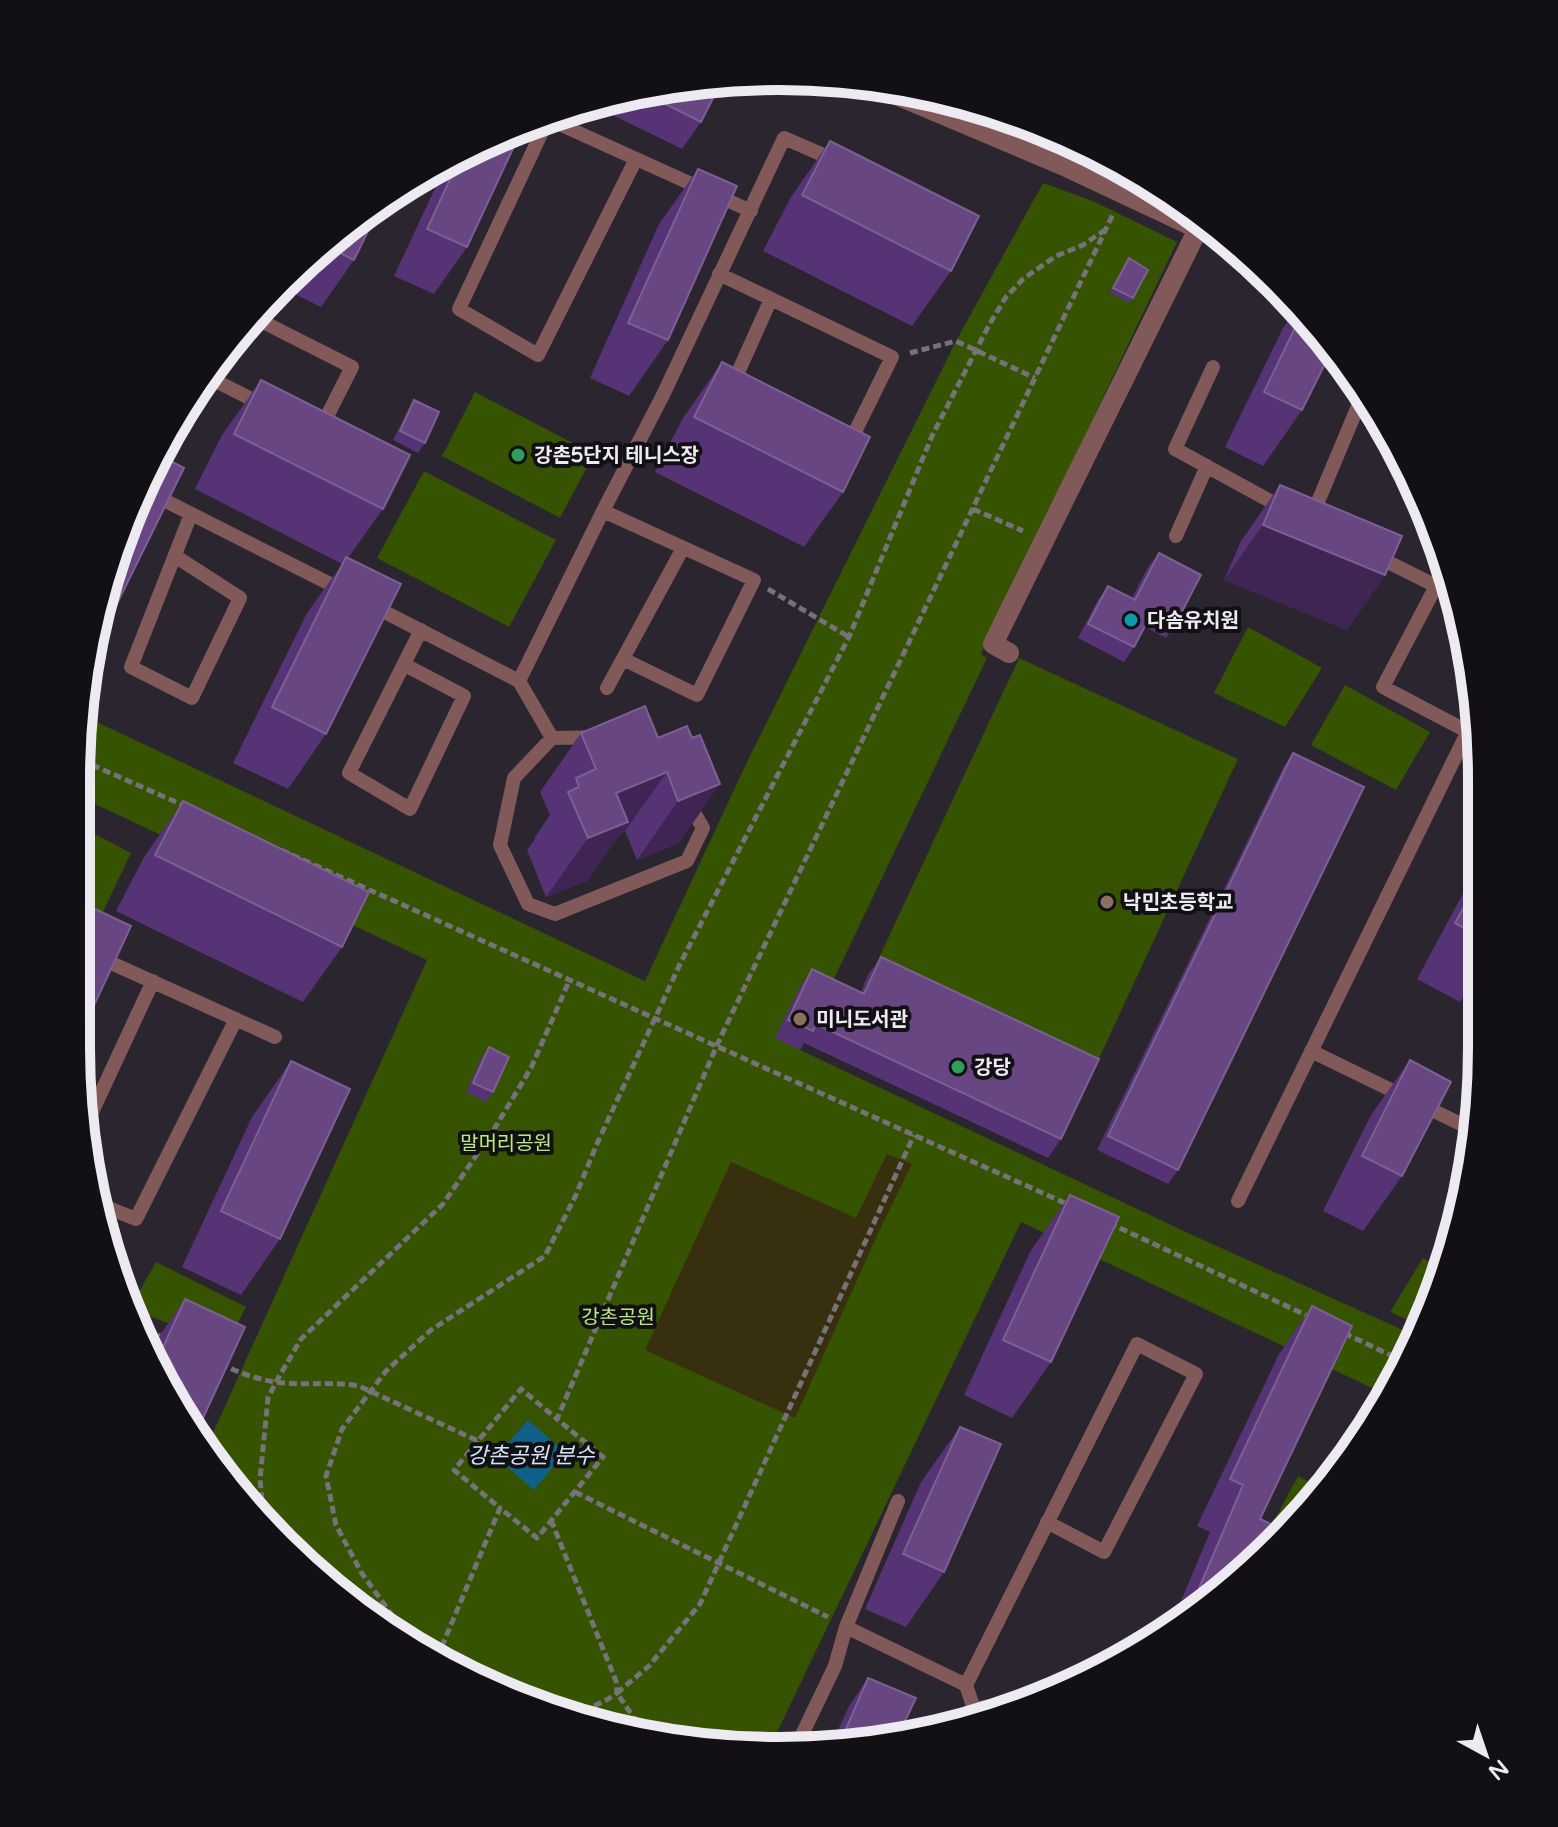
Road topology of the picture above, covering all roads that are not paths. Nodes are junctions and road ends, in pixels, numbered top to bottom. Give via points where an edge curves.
1 (918, 104) edge
2 (562, 126) edge
3 (540, 133) edge
4 (636, 159) junction
5 (854, 169) edge
6 (751, 211) junction
7 (1186, 223) edge
8 (1197, 231) edge
9 (719, 274) junction
10 (771, 299) junction
11 (264, 322) edge
12 (1213, 367) dead end
13 (217, 381) edge
14 (1358, 406) edge
15 (723, 407) edge
16 (276, 412) edge
17 (304, 427) edge
18 (839, 465) edge
19 (1207, 466) junction
20 (152, 494) edge
21 (603, 511) junction
22 (191, 514) junction
23 (1176, 536) dead end
24 (683, 548) junction
25 (1362, 549) edge
26 (175, 556) junction
27 (1438, 581) edge
28 (1436, 586) junction
29 (421, 630) junction
30 (1009, 653) dead end
31 (623, 659) junction
32 (405, 665) junction
33 (519, 681) junction
34 (607, 688) dead end
35 (1467, 732) edge
36 (552, 738) junction
37 (1467, 746) edge
38 (90, 953) edge
39 (153, 981) junction
40 (236, 1019) junction
41 (275, 1037) dead end
42 (1311, 1051) junction
43 (93, 1110) edge
44 (1463, 1125) edge
45 (1238, 1201) dead end
46 (109, 1208) edge
47 (898, 1501) dead end
48 (1047, 1522) junction
49 (846, 1627) junction
50 (966, 1685) junction
51 (971, 1709) edge
52 (801, 1737) edge

1 - 7 street
2 - 4 lane
3 - 4 lane via 459,309 538,355
4 - 6 lane
5 - 6 lane via 784,138
6 - 9 lane
8 - 30 street via 993,644
9 - 10 lane
9 - 21 lane
10 - 15 lane
10 - 18 lane via 892,357
11 - 17 lane via 352,367 318,434
12 - 19 lane via 1175,449
13 - 16 lane
14 - 19 lane via 1316,526
19 - 23 lane
20 - 22 lane
21 - 24 lane
21 - 33 lane
22 - 26 lane
22 - 29 lane
24 - 31 lane
24 - 31 lane via 754,580 697,695
25 - 28 lane
26 - 26 lane via 131,667 192,698 240,598
27 - 28 lane
28 - 35 lane via 1383,687
29 - 32 lane
29 - 33 lane
31 - 34 lane
32 - 32 lane via 349,773 410,809 464,696
33 - 36 lane
36 - 36 lane via 514,778 500,845 528,904 555,914 687,861 703,828 666,764 611,737
37 - 42 lane
38 - 39 lane
39 - 40 lane
39 - 43 lane
40 - 41 lane
40 - 46 lane via 136,1219
42 - 44 lane
42 - 45 lane
47 - 49 lane
48 - 48 lane via 1104,1552 1196,1374 1137,1344
48 - 50 lane
49 - 50 lane
49 - 52 lane via 835,1666
50 - 51 lane

